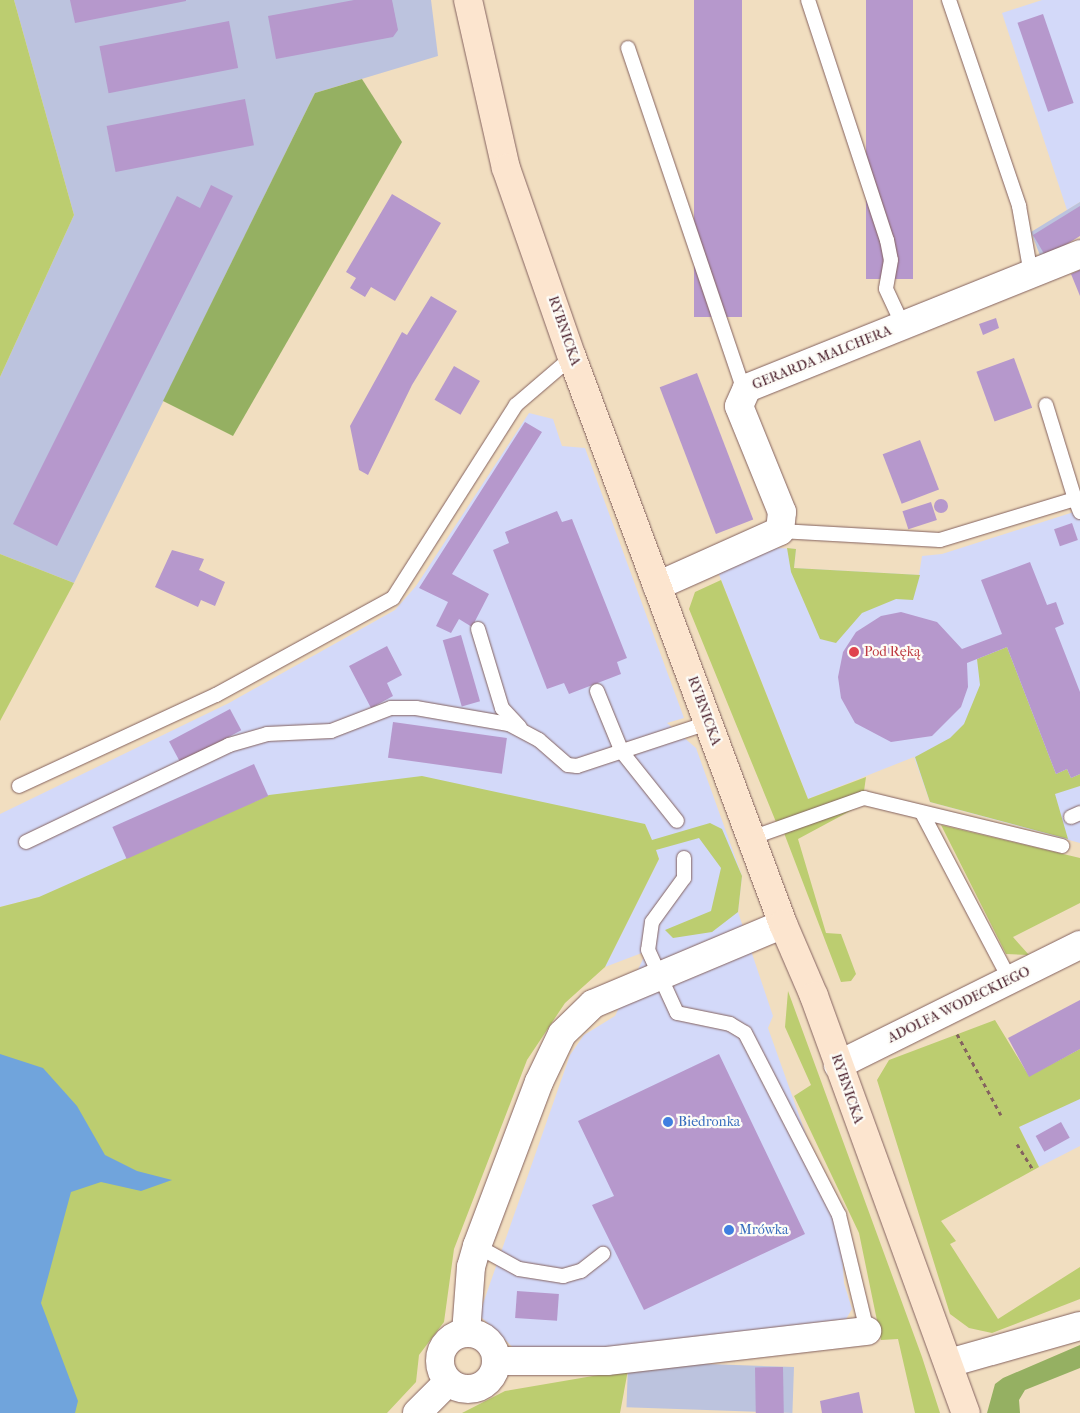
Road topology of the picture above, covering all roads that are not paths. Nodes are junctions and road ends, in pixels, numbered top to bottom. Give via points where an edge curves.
1 (468, 0) edge
2 (808, 0) edge
3 (949, 0) edge
4 (628, 48) dead end
5 (1080, 254) edge
6 (1031, 274) junction
7 (903, 326) junction
8 (572, 357) junction
9 (745, 394) junction
10 (1046, 405) dead end
11 (1075, 499) junction
12 (1080, 512) edge
13 (780, 531) junction
14 (657, 586) junction
15 (478, 629) dead end
16 (597, 691) dead end
17 (708, 723) junction
18 (521, 729) junction
19 (622, 752) junction
20 (19, 786) dead end
21 (922, 813) junction
22 (677, 821) dead end
23 (751, 838) junction
24 (26, 842) dead end
25 (1062, 846) dead end
26 (684, 858) dead end
27 (783, 924) junction
28 (1080, 946) edge
29 (658, 974) junction
30 (1010, 980) junction
31 (838, 1065) junction
32 (477, 1246) junction
33 (603, 1254) dead end
34 (1080, 1326) edge
35 (866, 1331) joint
36 (466, 1333) junction
37 (496, 1361) junction
38 (949, 1363) junction
39 (448, 1382) junction
40 (417, 1413) edge
41 (966, 1413) edge

1 - 8 street, RYBNICKA via 506,168
2 - 7 lane via 887,240 891,260 886,289
3 - 6 lane via 1019,206
4 - 9 lane
5 - 6 street, GERARDA MALCHERA
6 - 7 street, GERARDA MALCHERA
7 - 9 street, GERARDA MALCHERA via 747,388
8 - 14 street, RYBNICKA
8 - 20 lane via 516,405 394,598 216,695
9 - 13 street, GERARDA MALCHERA via 739,406 782,512
10 - 11 lane
11 - 12 lane
11 - 13 lane via 940,540
13 - 14 street
14 - 17 street, RYBNICKA
15 - 18 lane via 502,708
16 - 19 lane
17 - 19 lane
17 - 23 street, RYBNICKA
18 - 19 lane via 568,765
18 - 24 lane via 416,708 391,708 331,731 251,737
19 - 22 lane
21 - 23 lane via 864,798
21 - 25 lane
21 - 30 lane
23 - 27 street, RYBNICKA
26 - 29 lane via 684,878 652,922 647,938
27 - 29 street
27 - 31 street, RYBNICKA
28 - 30 street, ADOLFA WODECKIEGO
29 - 32 street via 593,1004 562,1034 539,1082
29 - 35 lane via 677,1013 730,1024 745,1033 838,1215
30 - 31 street, ADOLFA WODECKIEGO
31 - 38 street, RYBNICKA
32 - 33 lane via 519,1269 563,1276 581,1271
32 - 36 street via 471,1267
34 - 38 street
35 - 37 street via 607,1361
36 - 37 street via 484,1338
36 - 39 street via 442,1348 440,1367
37 - 39 street via 491,1378 476,1389
38 - 41 street, RYBNICKA
39 - 40 street

